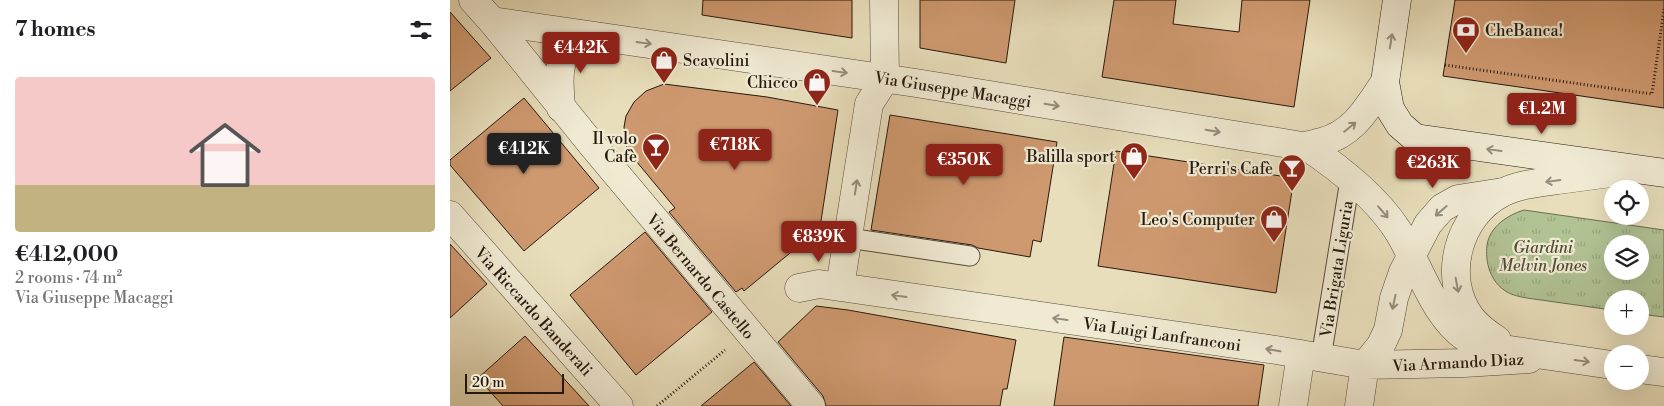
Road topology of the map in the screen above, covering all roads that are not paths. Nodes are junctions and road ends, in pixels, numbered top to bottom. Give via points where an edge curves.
1 (474, 0) edge
2 (884, 0) edge
3 (1397, 0) edge
4 (492, 21) junction
5 (599, 37) junction
6 (885, 78) junction
7 (1385, 82) junction
8 (561, 108) junction
9 (1306, 146) junction
10 (1636, 170) junction
11 (1664, 173) edge
12 (1350, 180) junction
13 (1503, 192) junction
14 (450, 215) edge
15 (848, 238) junction
16 (970, 256) dead end
17 (1411, 256) junction
18 (840, 287) junction
19 (799, 288) dead end
20 (1311, 356) junction
21 (1551, 357) junction
22 (1604, 364) edge
23 (1365, 365) junction
24 (1649, 370) edge
25 (1664, 372) edge
26 (619, 406) edge
27 (811, 406) edge
28 (1293, 406) edge
29 (1359, 406) edge

1 - 4 street
2 - 6 street
7 -> 3 street
4 - 5 street, Via Giuseppe Macaggi
4 - 8 street
5 -> 6 street, Via Giuseppe Macaggi
5 - 8 street, Via Giuseppe Macaggi via 576,45 563,57 559,76
6 -> 9 street, Via Giuseppe Macaggi
15 -> 6 street via 868,104
9 -> 7 street via 1330,140 1355,123
10 -> 7 street, Via Armando Diaz via 1415,138 1400,125 1390,108
8 - 27 street, Via Bernardo Castello
9 - 12 street, Via Armando Diaz
10 - 11 street, Via Armando Diaz
10 -> 13 street, Via Armando Diaz via 1528,184
12 -> 17 street, Via Armando Diaz via 1397,228
12 - 20 lane, Via Brigata Liguria
13 -> 17 street, Via Armando Diaz via 1458,199 1442,208 1428,224
13 -> 21 street, Via Armando Diaz via 1485,202 1468,226 1456,260 1458,289 1471,318 1483,330 1499,341
14 - 26 street, Via Riccardo Banderali
15 - 16 lane
15 - 18 street
17 - 21 street, Via Armando Diaz via 1446,318 1466,338 1483,346
17 -> 23 street via 1394,298 1388,330
18 - 19 street, Via Luigi Lanfranconi via 819,284
20 -> 18 street, Via Luigi Lanfranconi
20 - 23 street, Via Luigi Lanfranconi
20 - 28 street, Via Brigata Liguria
21 -> 22 street, Via Armando Diaz
21 - 23 street, Via Armando Diaz
23 - 29 street
24 - 25 street

